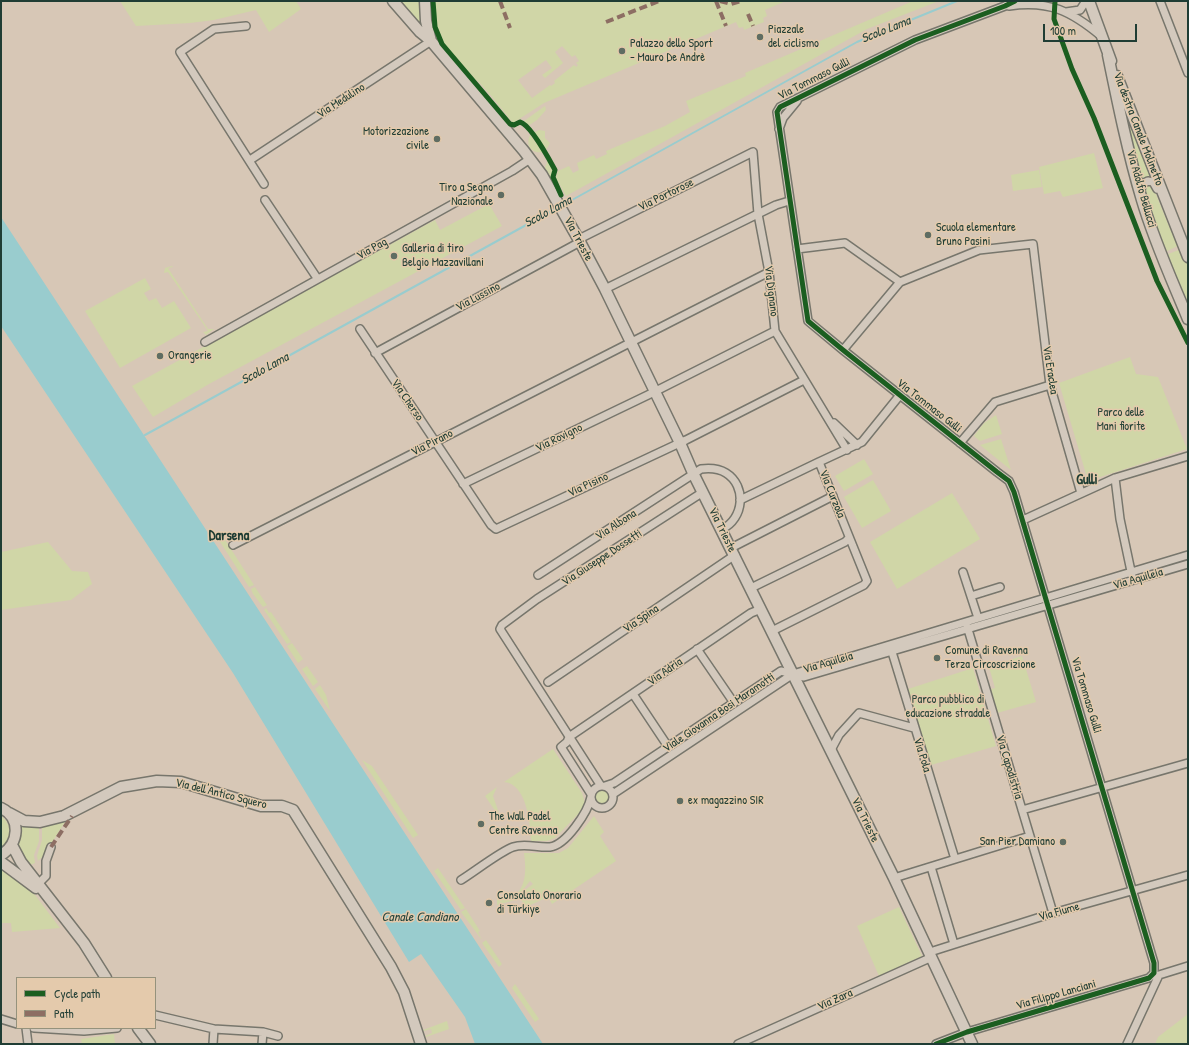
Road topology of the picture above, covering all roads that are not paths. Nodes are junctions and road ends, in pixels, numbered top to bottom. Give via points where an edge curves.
1 (393, 1) edge
2 (425, 1) edge
3 (1015, 1) edge
4 (1087, 1) edge
5 (1160, 1) edge
6 (1005, 6) junction
7 (1066, 12) junction
8 (246, 26) dead end
9 (1102, 37) junction
10 (431, 41) junction
11 (1108, 55) junction
12 (1188, 74) edge
13 (753, 152) joint
14 (530, 159) junction
15 (250, 160) junction
16 (264, 184) dead end
17 (1142, 198) junction
18 (265, 200) dead end
19 (789, 201) junction
20 (790, 210) junction
21 (761, 213) junction
22 (1174, 223) junction
23 (580, 240) junction
24 (797, 249) junction
25 (1188, 257) edge
26 (769, 272) junction
27 (316, 278) junction
28 (900, 282) junction
29 (605, 289) junction
30 (1188, 319) edge
31 (360, 329) dead end
32 (775, 331) junction
33 (205, 342) dead end
34 (631, 342) junction
35 (842, 350) junction
36 (375, 353) junction
37 (804, 380) junction
38 (1050, 384) junction
39 (655, 392) junction
40 (900, 395) junction
41 (827, 416) junction
42 (436, 441) junction
43 (680, 443) junction
44 (960, 443) junction
45 (857, 445) junction
46 (847, 450) junction
47 (1188, 456) edge
48 (817, 463) junction
49 (693, 473) junction
50 (1115, 478) junction
51 (463, 484) junction
52 (703, 492) junction
53 (1081, 493) junction
54 (833, 496) junction
55 (740, 500) junction
56 (1023, 520) junction
57 (722, 528) junction
58 (496, 529) joint
59 (849, 538) junction
60 (233, 545) dead end
61 (733, 551) junction
62 (1188, 555) edge
63 (1188, 564) edge
64 (963, 572) dead end
65 (1132, 572) junction
66 (538, 575) dead end
67 (1133, 580) junction
68 (1000, 587) dead end
69 (751, 588) junction
70 (971, 596) junction
71 (1046, 597) junction
72 (1048, 605) junction
73 (761, 609) junction
74 (978, 618) junction
75 (966, 622) junction
76 (968, 630) junction
77 (772, 631) junction
78 (697, 649) junction
79 (892, 652) junction
80 (793, 674) junction
81 (548, 682) dead end
82 (633, 694) junction
83 (734, 703) junction
84 (914, 728) junction
85 (569, 736) junction
86 (669, 748) junction
87 (831, 750) junction
88 (1188, 763) edge
89 (603, 786) junction
90 (1103, 788) junction
91 (613, 794) junction
92 (591, 796) junction
93 (81, 807) junction
94 (599, 808) junction
95 (5, 810) edge
96 (1022, 810) junction
97 (72, 816) dead end
98 (582, 817) junction
99 (1030, 836) junction
100 (12, 845) junction
101 (51, 847) dead end
102 (1, 855) edge
103 (955, 859) junction
104 (1, 862) edge
105 (931, 867) junction
106 (1188, 874) edge
107 (894, 878) junction
108 (462, 880) dead end
109 (34, 884) junction
110 (1132, 891) junction
111 (1052, 913) junction
112 (954, 944) junction
113 (931, 954) junction
114 (1154, 963) junction
115 (1188, 966) edge
116 (1160, 975) junction
117 (105, 977) edge
118 (1138, 981) junction
119 (1151, 991) junction
120 (156, 1015) edge
121 (1, 1019) edge
122 (16, 1024) edge
123 (26, 1029) edge
124 (40, 1029) edge
125 (101, 1029) edge
126 (214, 1029) junction
127 (263, 1032) junction
128 (967, 1032) junction
129 (278, 1036) dead end
130 (28, 1044) edge
131 (212, 1044) edge
132 (262, 1044) edge
133 (421, 1044) edge
134 (738, 1044) edge
135 (936, 1044) edge
136 (972, 1044) edge
137 (1127, 1044) edge

1 - 10 street, Via Trieste
2 - 10 street, Via Trieste
3 - 6 street, Via Tommaso Gulli
4 - 7 street via 1080,10
4 - 9 street, Via destra Canale Molinetto
5 - 12 street
6 - 7 street, Via Tommaso Gulli via 1043,3
6 - 19 street, Via Tommaso Gulli via 915,40 780,107 776,118
7 - 9 street, Via Tommaso Gulli
8 - 15 street via 214,29 180,52
9 - 11 street, Via destra Canale Molinetto
10 - 14 street, Via Trieste
10 - 15 street, Via Medulino
11 - 17 street, Via Adolfo Bellucci
11 - 22 street, Via destra Canale Molinetto
13 - 21 street, Via Dignano
13 - 23 street, Via Portorose
14 - 23 street, Via Trieste
14 - 27 street, Via Pag
15 - 16 street
17 - 22 street via 1142,184 1147,181 1153,182
17 - 30 street, Via Adolfo Bellucci
18 - 27 street
19 - 20 street, Via Tommaso Gulli
19 - 21 street
20 - 21 street via 776,208
20 - 24 street, Via Tommaso Gulli
21 - 26 street, Via Dignano
21 - 29 street
22 - 25 street, Via destra Canale Molinetto
23 - 29 street, Via Trieste
23 - 36 street, Via Lussino
24 - 28 street via 845,243
24 - 35 street, Via Tommaso Gulli via 808,321
26 - 32 street, Via Dignano
26 - 34 street, Via Pirano
27 - 33 street, Via Pag
28 - 35 street
28 - 38 street, Via Eraclea via 979,250 1033,244
29 - 34 street, Via Trieste
31 - 36 street, Via Cherso
32 - 37 street, Via Dignano
32 - 39 street, Via Rovigno
34 - 39 street, Via Trieste
34 - 42 street, Via Pirano
35 - 40 street, Via Tommaso Gulli
36 - 42 street, Via Cherso
37 - 41 street, Via Dignano
37 - 43 street, Via Pisino
38 - 44 street via 995,402
38 - 53 street, Via Eraclea
39 - 43 street, Via Trieste
39 - 51 street, Via Rovigno
40 - 44 street, Via Tommaso Gulli
40 - 45 street, Via Curzola
41 - 45 street, Via Dignano
41 - 46 street, Via Dignano
42 - 51 street, Via Cherso
42 - 60 street, Via Pirano
43 - 49 street, Via Trieste
43 - 58 street, Via Pisino
44 - 56 street, Via Tommaso Gulli via 1009,481
45 - 46 street, Via Curzola
46 - 48 street, Via Curzola
47 - 50 street
48 - 54 street, Via Curzola
48 - 55 street
49 - 52 street, Via Trieste
49 - 55 street, Via Albona via 701,468 726,472 734,481
49 - 66 street, Via Albona
50 - 53 street
50 - 65 street via 1120,519
51 - 58 street, Via Cherso
52 - 57 street, Via Trieste
52 - 85 street, Via Giuseppe Dossetti via 502,624 500,629
53 - 56 street
54 - 59 street, Via Curzola
54 - 61 street, Via Spina
55 - 57 street via 738,514 729,525
56 - 71 street, Via Tommaso Gulli
57 - 61 street, Via Trieste
59 - 69 street
59 - 77 street, Via Curzola via 855,547 867,581 864,585
61 - 69 street, Via Trieste
61 - 81 street, Via Spina
62 - 65 street, Via Aquileia
63 - 67 street, Via Aquileia
64 - 70 street
65 - 67 street
65 - 71 street, Via Aquileia
67 - 72 street, Via Aquileia
68 - 70 street
69 - 73 street, Via Trieste
70 - 74 street
71 - 72 street, Via Tommaso Gulli
71 - 74 street, Via Aquileia
72 - 76 street, Via Aquileia
72 - 90 street, Via Tommaso Gulli
73 - 77 street, Via Trieste
73 - 78 street, Via Adria
74 - 75 street, Via Aquileia
75 - 76 street, Via Capodistria
75 - 80 street, Via Aquileia
76 - 79 street, Via Aquileia
76 - 96 street, Via Capodistria
77 - 80 street, Via Trieste
78 - 82 street, Via Adria
78 - 83 street
79 - 80 street, Via Aquileia via 804,678
79 - 84 street, Via Pola
80 - 83 street, Viale Giovanna Bosi Maramotti via 781,671
80 - 87 street, Via Trieste
80 - 91 street, Viale Giovanna Bosi Maramotti
82 - 85 street, Via Adria
82 - 86 street
83 - 86 street, Viale Giovanna Bosi Maramotti
84 - 87 street via 859,713 839,735
84 - 103 street, Via Pola
85 - 89 street
85 - 92 street via 561,747
86 - 89 street, Viale Giovanna Bosi Maramotti via 614,783
87 - 107 street, Via Trieste
88 - 90 street
89 - 91 street via 610,789
89 - 92 street via 595,788
90 - 96 street
90 - 110 street, Via Tommaso Gulli
91 - 94 street via 610,805
92 - 94 street via 593,804
92 - 98 street
93 - 95 street, Via dell'Antico Squero via 64,816 40,822 24,821
93 - 97 street
93 - 133 street, Via dell'Antico Squero via 121,787 169,781 193,784 261,806 282,806 293,810 391,967 404,992
94 - 98 street
95 - 100 street via 16,828
96 - 99 street, Via Capodistria
98 - 108 street via 558,845 514,846
99 - 103 street
99 - 111 street, Via Capodistria
100 - 102 street
100 - 109 street
101 - 109 street via 46,861 46,876
103 - 105 street
104 - 109 street
105 - 107 street
105 - 112 street
106 - 110 street, Via Fiume
107 - 113 street, Via Trieste
109 - 117 street via 47,896 84,943
110 - 111 street, Via Fiume
110 - 114 street, Via Tommaso Gulli
111 - 112 street, Via Fiume
112 - 113 street, Via Fiume
113 - 128 street, Via Trieste
113 - 134 street, Via Zara
114 - 116 street, Via Tommaso Gulli
114 - 118 street, Via Filippo Lanciani via 1154,973 1150,978
115 - 116 street
116 - 119 street
118 - 119 street via 1148,984
118 - 128 street, Via Filippo Lanciani
119 - 137 street
120 - 126 street
121 - 122 street
123 - 130 street
124 - 125 street
126 - 127 street
126 - 131 street
127 - 129 street
127 - 132 street
128 - 135 street, Via Filippo Lanciani
128 - 136 street, Via Trieste

